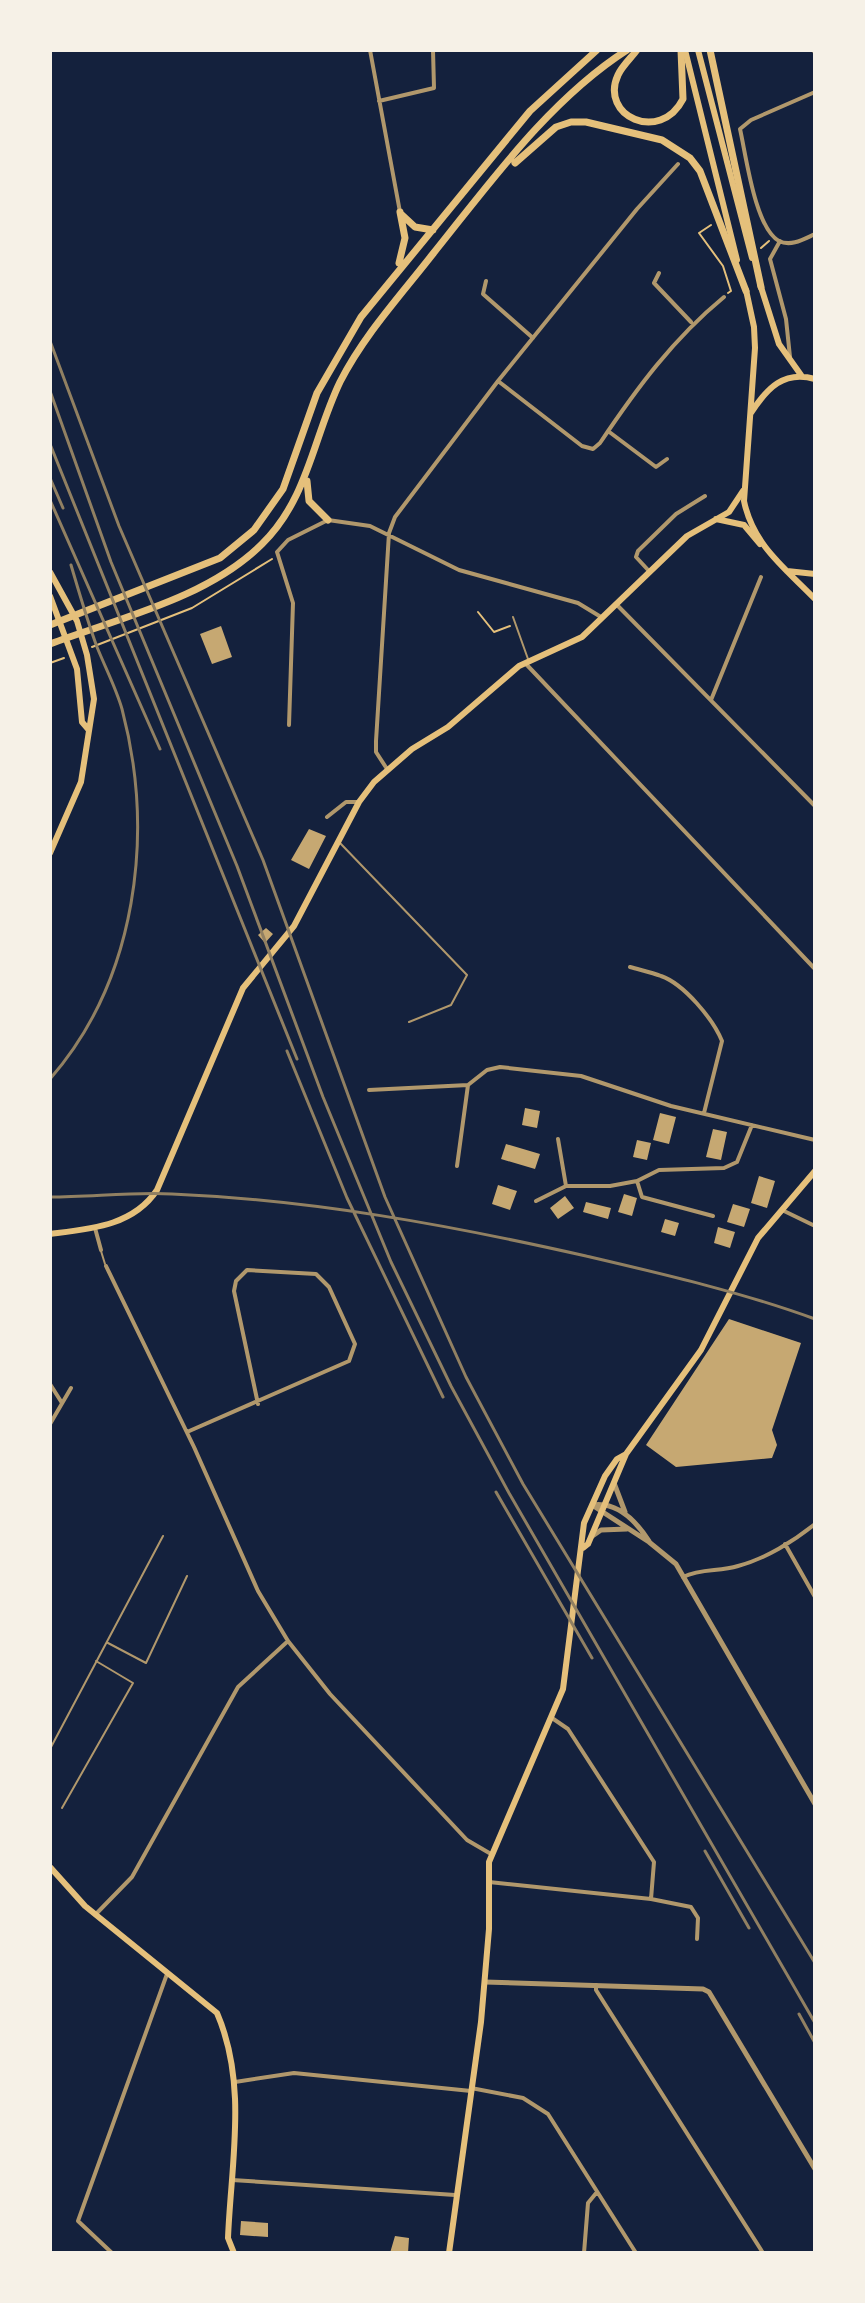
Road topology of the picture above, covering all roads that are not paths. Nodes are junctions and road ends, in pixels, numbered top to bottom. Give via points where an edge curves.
1 (370, 50) edge
2 (433, 50) edge
3 (596, 50) edge
4 (627, 50) edge
5 (637, 50) edge
6 (683, 50) edge
7 (698, 50) edge
8 (710, 50) edge
9 (815, 92) edge
10 (379, 101) junction
11 (678, 164) dead end
12 (480, 196) junction
13 (400, 212) junction
14 (433, 230) junction
15 (815, 234) edge
16 (780, 241) junction
17 (659, 273) dead end
18 (393, 276) junction
19 (486, 281) dead end
20 (761, 287) junction
21 (746, 291) junction
22 (724, 297) road end
23 (692, 323) junction
24 (533, 338) junction
25 (790, 359) junction
26 (801, 375) junction
27 (815, 379) edge
28 (498, 381) junction
29 (751, 413) junction
30 (608, 431) junction
31 (667, 459) dead end
32 (307, 475) junction
33 (745, 488) junction
34 (705, 496) dead end
35 (716, 519) junction
36 (328, 520) junction
37 (389, 533) junction
38 (760, 544) junction
39 (787, 571) junction
40 (50, 572) edge
41 (650, 572) junction
42 (815, 574) edge
43 (761, 577) dead end
44 (50, 596) edge
45 (814, 597) edge
46 (617, 605) junction
47 (513, 617) dead end
48 (603, 619) junction
49 (50, 625) edge
50 (50, 644) edge
51 (527, 661) junction
52 (711, 700) junction
53 (289, 725) dead end
54 (88, 729) junction
55 (387, 769) junction
56 (359, 802) junction
57 (815, 806) edge
58 (327, 817) dead end
59 (53, 842) edge
60 (340, 843) junction
61 (50, 853) edge
62 (630, 967) dead end
63 (815, 969) edge
64 (409, 1022) dead end
65 (468, 1085) junction
66 (369, 1090) dead end
67 (704, 1114) junction
68 (752, 1125) junction
69 (558, 1139) dead end
70 (815, 1140) edge
71 (457, 1166) dead end
72 (815, 1171) edge
73 (637, 1181) junction
74 (566, 1186) junction
75 (536, 1201) dead end
76 (782, 1210) junction
77 (713, 1216) dead end
78 (815, 1226) edge
79 (95, 1228) junction
80 (50, 1234) edge
81 (101, 1250) joint
82 (106, 1266) joint
83 (50, 1384) edge
84 (71, 1388) dead end
85 (62, 1403) junction
86 (258, 1404) junction
87 (50, 1424) edge
88 (187, 1432) junction
89 (626, 1454) junction
90 (614, 1483) junction
91 (605, 1503) junction
92 (592, 1505) junction
93 (601, 1514) junction
94 (625, 1514) junction
95 (815, 1524) edge
96 (628, 1529) junction
97 (163, 1536) dead end
98 (591, 1537) junction
99 (649, 1542) junction
100 (785, 1544) junction
101 (583, 1548) junction
102 (187, 1576) dead end
103 (683, 1577) junction
104 (815, 1597) edge
105 (288, 1641) junction
106 (107, 1643) junction
107 (96, 1661) junction
108 (552, 1718) junction
109 (50, 1749) edge
110 (815, 1804) edge
111 (62, 1808) dead end
112 (491, 1854) junction
113 (50, 1867) edge
114 (487, 1882) junction
115 (651, 1899) junction
116 (95, 1914) junction
117 (697, 1939) dead end
118 (167, 1974) junction
119 (485, 1982) junction
120 (596, 1985) junction
121 (235, 2082) junction
122 (471, 2089) junction
123 (815, 2169) edge
124 (232, 2180) junction
125 (597, 2192) junction
126 (455, 2195) junction
127 (112, 2253) edge
128 (234, 2253) edge
129 (449, 2253) edge
130 (584, 2253) edge
131 (636, 2253) edge
132 (763, 2253) edge

1 - 10 street
2 - 10 street via 434,88
3 - 14 highway via 530,111
4 - 12 highway via 572,91
5 - 6 highway via 618,75 615,94 623,112 645,123 665,120 683,99
6 - 21 main road
7 - 20 main road
8 - 20 highway
9 - 16 street via 740,129 759,214
10 - 13 street
11 - 24 street
12 - 21 highway via 542,137 571,122 662,140 700,171
12 - 32 highway via 355,356 328,411
13 - 14 highway via 415,227
13 - 18 highway via 403,256
14 - 18 highway
15 - 16 street via 791,243
16 - 25 street via 770,259
17 - 23 street via 654,283
18 - 49 highway via 328,370 275,502 237,546 220,558
19 - 24 street via 483,294
20 - 25 main road via 776,335
21 - 29 main road via 754,327
22 - 23 street
23 - 30 street via 634,391
24 - 28 street
25 - 26 main road
26 - 27 main road
26 - 29 main road via 772,385
28 - 30 street via 582,446 593,449
28 - 37 street via 395,517
29 - 33 main road
30 - 31 street via 656,467
32 - 36 highway via 309,501
32 - 50 highway via 289,511 262,544 229,570
33 - 35 main road via 739,501
33 - 38 main road via 748,523
34 - 41 street via 676,514 638,551 636,557
35 - 38 main road via 744,525
35 - 41 main road via 687,536
36 - 37 street
36 - 53 street via 288,540 276,558 293,603
37 - 48 street via 459,570 578,603
37 - 55 street via 376,741 376,752
38 - 39 main road
39 - 42 main road
39 - 45 main road
40 - 54 main road via 77,621 87,655 94,699
41 - 46 main road
43 - 52 street
44 - 54 main road via 75,659 82,722
46 - 48 main road
46 - 52 street
47 - 51 lane
48 - 51 main road via 574,642
51 - 55 main road via 448,727
51 - 63 street
52 - 57 street
54 - 59 main road via 81,782
55 - 56 main road
56 - 58 street via 346,802
56 - 60 main road
59 - 61 main road
60 - 64 lane via 467,975 451,1005
60 - 79 main road via 301,915 243,988 157,1190 146,1206
62 - 67 street via 676,984 717,1030 722,1041
65 - 66 street
65 - 67 street via 500,1067 581,1076
65 - 71 street
67 - 68 street
68 - 70 street
68 - 73 street via 737,1162 724,1168 659,1170
69 - 74 street
72 - 76 main road
73 - 74 street
73 - 77 street via 642,1197
74 - 75 street
76 - 78 street
76 - 89 main road via 744,1261 701,1350
79 - 80 main road
79 - 81 street
81 - 82 lane
82 - 88 street
83 - 85 street
84 - 85 street
85 - 87 street
86 - 86 street via 349,1361 355,1344 323,1278 307,1272 247,1270 236,1281
86 - 88 street
88 - 105 street via 258,1591
89 - 90 main road
89 - 92 main road via 605,1476
90 - 91 main road
90 - 94 street
91 - 92 street
91 - 93 main road
91 - 94 street
92 - 93 street
92 - 101 main road via 580,1538
93 - 96 street
93 - 98 main road
94 - 99 street
95 - 100 street
96 - 98 street via 601,1530
96 - 99 street
97 - 106 lane
98 - 101 main road
99 - 103 street via 676,1564
100 - 103 street via 736,1567 699,1569
100 - 104 street
101 - 108 main road via 563,1689
102 - 106 lane via 146,1663
103 - 110 street
105 - 112 street via 330,1694 467,1840
105 - 116 street via 238,1687 132,1877
106 - 107 lane
107 - 109 lane
107 - 111 lane via 133,1683
108 - 112 main road
108 - 115 street via 568,1729 654,1862
112 - 114 main road
113 - 116 main road
114 - 115 street
114 - 119 main road
115 - 117 street via 674,1901 696,1912
116 - 118 main road
118 - 121 main road via 217,2013
118 - 127 street via 78,2221
119 - 120 street
119 - 122 main road
120 - 123 street via 709,1992
120 - 132 street
121 - 122 street via 294,2073
121 - 124 main road
122 - 125 street via 508,2093 536,2104 548,2114
122 - 126 main road
124 - 126 street
124 - 128 main road via 228,2238
125 - 130 street via 588,2203
125 - 131 street
126 - 129 main road

